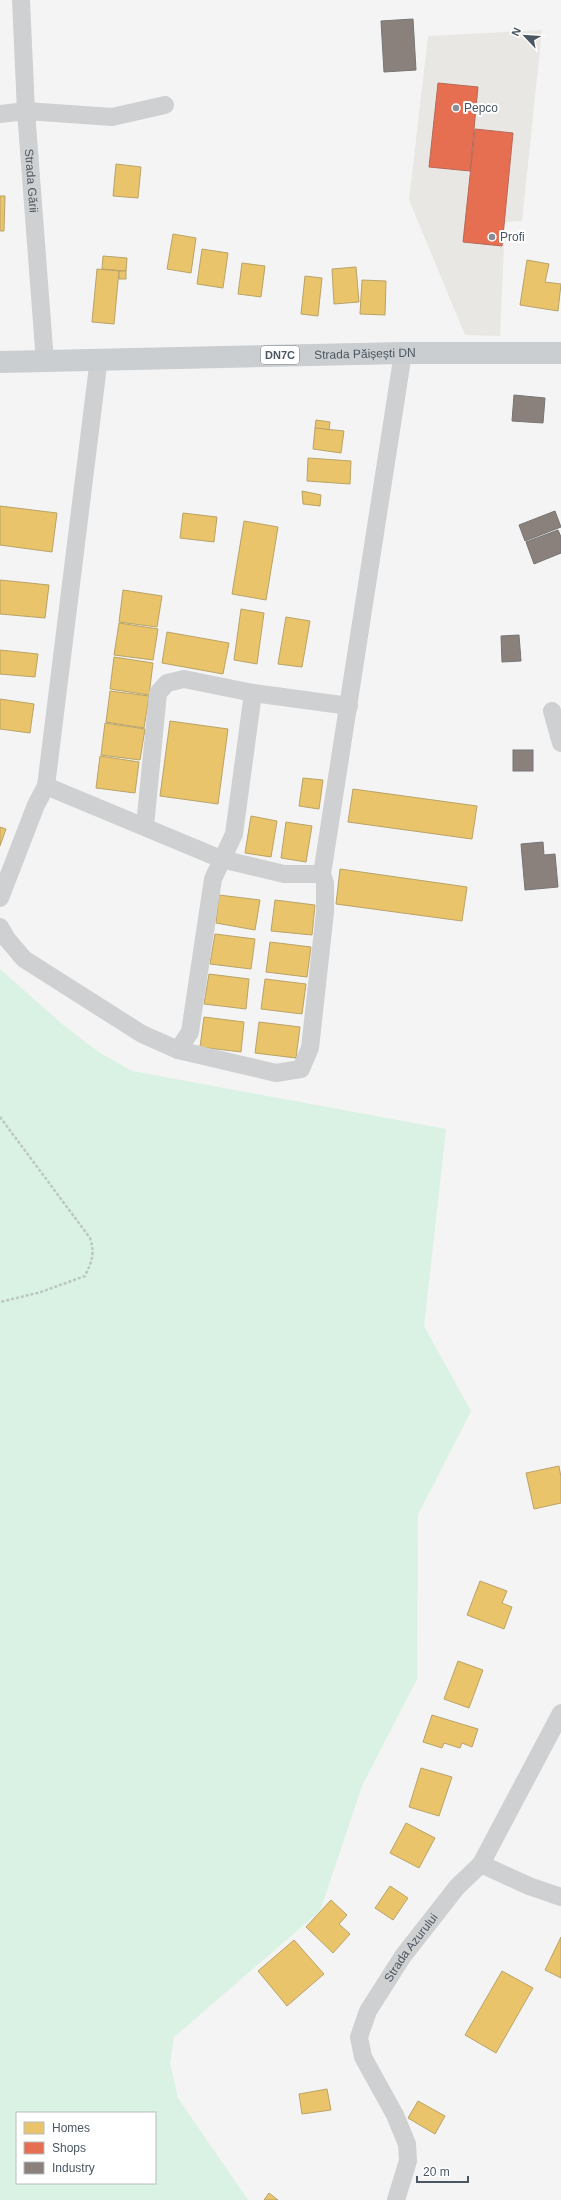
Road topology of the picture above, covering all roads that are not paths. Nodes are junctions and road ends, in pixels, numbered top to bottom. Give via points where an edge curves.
1 (21, 0) edge
2 (165, 105) dead end
3 (26, 112) junction
4 (0, 114) edge
5 (403, 352) junction
6 (561, 353) edge
7 (99, 358) junction
8 (0, 362) edge
9 (45, 362) junction
10 (253, 693) junction
11 (349, 706) junction
12 (552, 711) dead end
13 (561, 743) edge
14 (46, 786) junction
15 (145, 826) junction
16 (221, 859) junction
17 (322, 874) junction
18 (0, 898) edge
19 (0, 927) edge
20 (178, 1050) junction
21 (561, 1714) edge
22 (481, 1864) junction
23 (561, 1897) edge
24 (396, 2200) edge

1 - 3 street, Strada Gării
2 - 3 street via 112,117
3 - 4 street
3 - 9 street, Strada Gării
5 - 6 main road, Strada Păișești DN / DN7C
5 - 7 main road, Strada Păișești DN / DN7C
5 - 11 street
7 - 9 main road, Strada Păișești DN / DN7C
7 - 14 street
8 - 9 main road, Strada Păișești DN / DN7C
10 - 11 street
10 - 15 street via 184,679 167,683 158,693
10 - 16 street via 234,834
11 - 17 street
12 - 13 street
14 - 15 street
14 - 18 street via 36,805
15 - 16 street
16 - 17 street via 284,874
16 - 20 street via 213,879 190,1032
17 - 20 street via 325,883 325,912 310,1048 301,1069 276,1073
19 - 20 street via 24,959 142,1034
21 - 22 street, Strada Azurului
22 - 23 street via 529,1886
22 - 24 street, Strada Azurului via 457,1887 403,1956 368,2011 359,2037 363,2057 408,2144 408,2161

